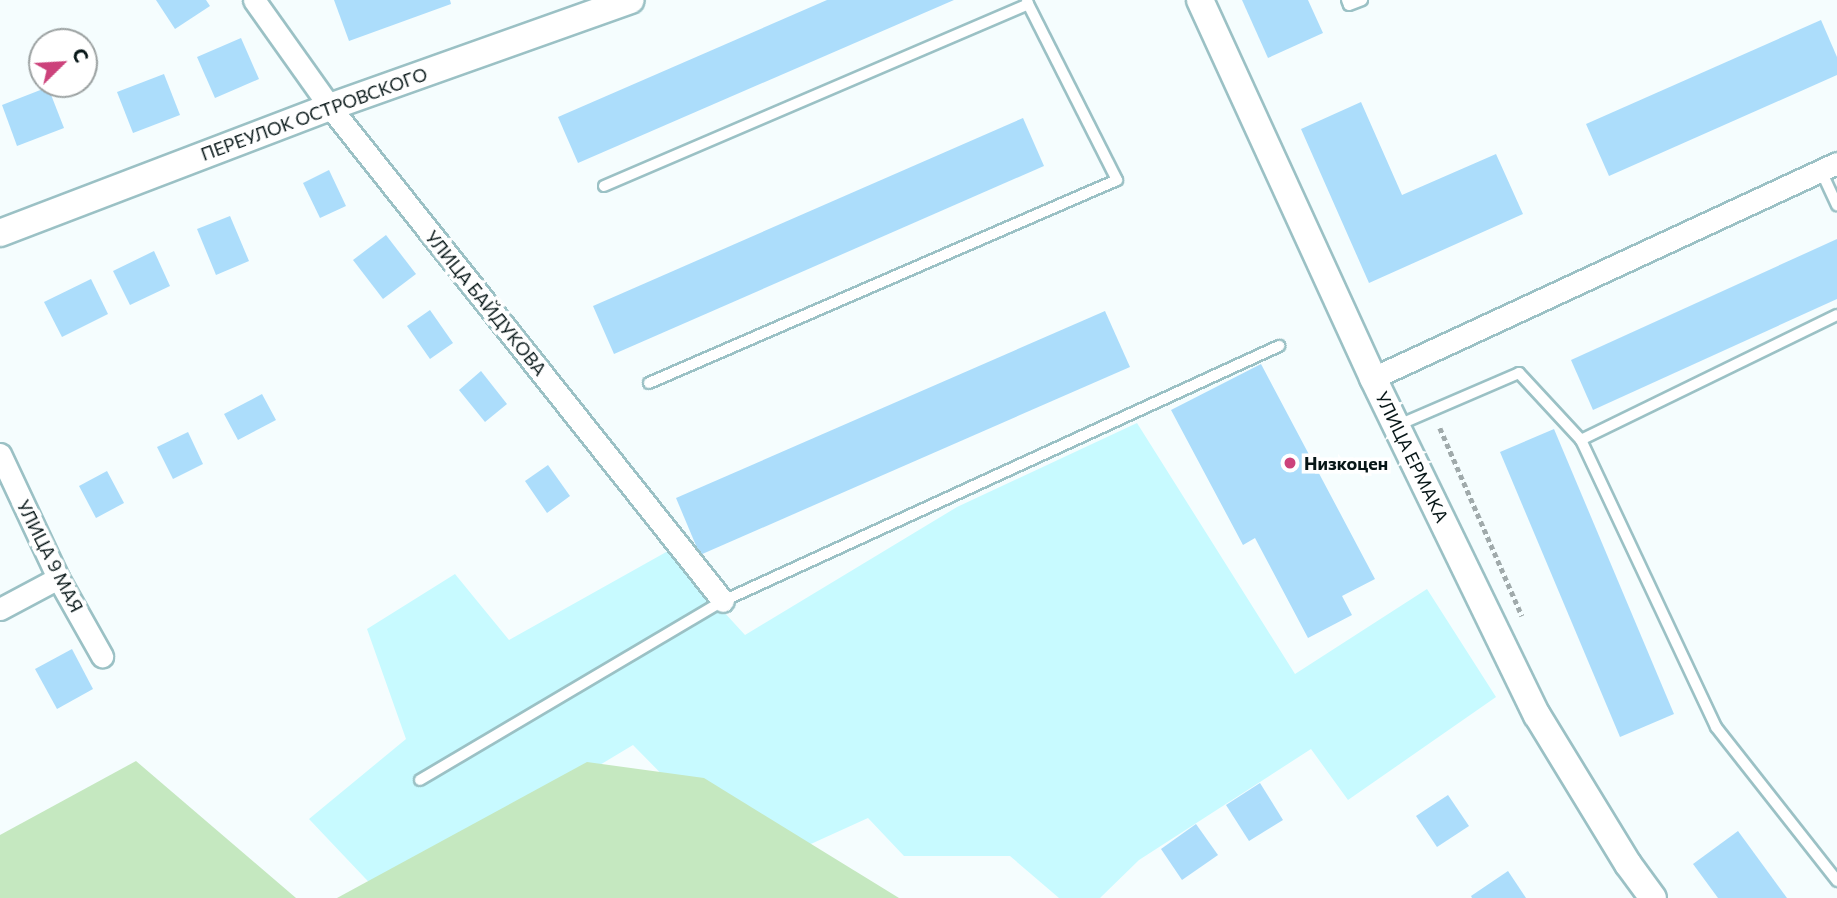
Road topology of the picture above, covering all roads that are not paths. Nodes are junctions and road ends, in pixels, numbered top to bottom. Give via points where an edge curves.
1 (254, 0) edge
2 (630, 0) edge
3 (1200, 0) edge
4 (1347, 0) edge
5 (1362, 0) edge
6 (1027, 2) edge
7 (330, 107) junction
8 (1829, 167) edge
9 (604, 186) dead end
10 (1837, 206) edge
11 (0, 233) edge
12 (1837, 315) edge
13 (1279, 346) dead end
14 (1373, 378) junction
15 (649, 383) dead end
16 (1396, 426) junction
17 (1581, 440) junction
18 (0, 454) edge
19 (58, 578) junction
20 (723, 601) junction
21 (0, 609) edge
22 (102, 656) dead end
23 (421, 780) dead end
24 (1837, 881) edge
25 (1653, 898) edge

1 - 7 street, УЛИЦА БАЙДУКОВА
2 - 7 street, ПЕРЕУЛОК ОСТРОВСКОГО
3 - 14 street, УЛИЦА ЕРМАКА
4 - 5 lane via 1349,5
6 - 9 lane
6 - 15 lane via 1117,180
7 - 11 street, ПЕРЕУЛОК ОСТРОВСКОГО
7 - 20 street, УЛИЦА БАЙДУКОВА
8 - 10 lane
8 - 14 street
12 - 17 lane
13 - 20 lane
14 - 16 street, УЛИЦА ЕРМАКА
16 - 17 lane via 1519,373
16 - 25 street, УЛИЦА ЕРМАКА via 1537,715
17 - 24 lane via 1716,727
18 - 19 street, УЛИЦА 9 МАЯ
19 - 21 street
19 - 22 street, УЛИЦА 9 МАЯ
20 - 23 lane

